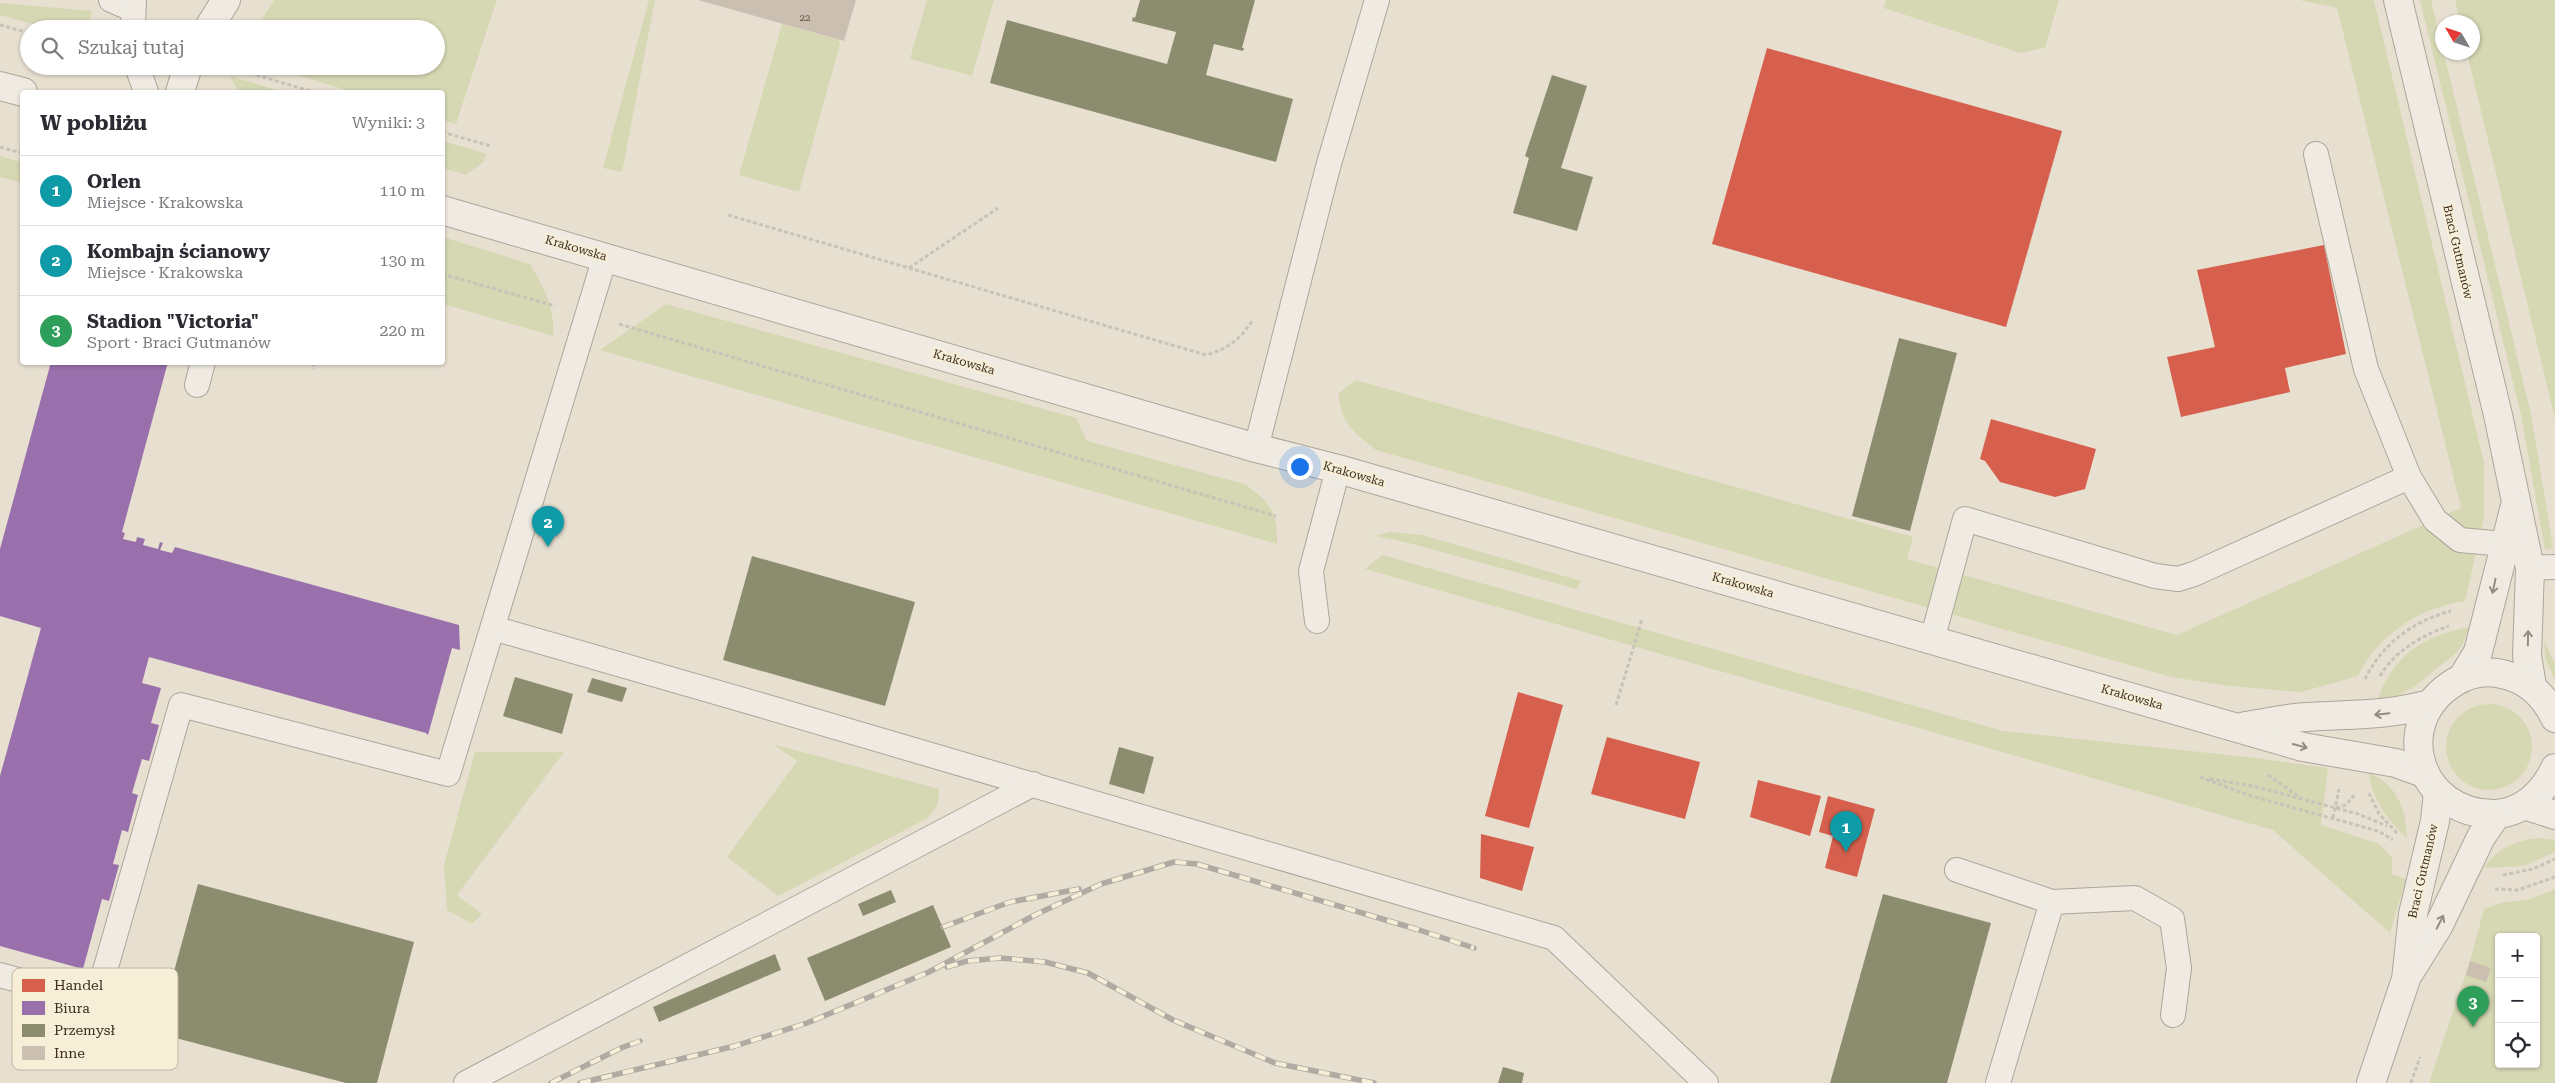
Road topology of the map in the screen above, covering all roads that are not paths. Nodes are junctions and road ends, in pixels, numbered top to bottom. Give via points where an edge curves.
1 (226, 0) edge
2 (1377, 0) edge
3 (2398, 0) edge
4 (214, 20) edge
5 (140, 75) edge
6 (185, 75) edge
7 (0, 86) edge
8 (145, 90) edge
9 (181, 90) edge
10 (20, 91) edge
11 (2316, 154) dead end
12 (445, 211) edge
13 (605, 257) junction
14 (202, 365) edge
15 (197, 385) dead end
16 (1256, 448) junction
17 (1338, 469) junction
18 (2410, 477) junction
19 (2515, 505) junction
20 (2504, 544) junction
21 (2543, 568) edge
22 (1317, 621) dead end
23 (493, 628) junction
24 (1932, 640) junction
25 (2463, 677) junction
26 (2532, 686) junction
27 (2430, 704) junction
28 (2555, 718) edge
29 (2237, 727) junction
30 (2555, 768) edge
31 (2431, 783) junction
32 (1033, 784) junction
33 (2524, 805) junction
34 (2497, 814) junction
35 (2555, 815) edge
36 (1957, 870) dead end
37 (2052, 902) junction
38 (106, 968) edge
39 (2406, 979) junction
40 (2173, 1015) dead end
41 (466, 1083) edge
42 (1706, 1083) edge
43 (1998, 1083) edge
44 (2371, 1083) edge

1 - 4 street
2 - 16 lane via 1328,167
3 - 19 street, Braci Gutmanów via 2498,415
5 - 8 lane
6 - 9 street
7 - 10 street
11 - 18 lane via 2366,369
12 - 13 street, Krakowska
13 - 16 street, Krakowska
13 - 23 lane
14 - 15 lane
16 - 17 street, Krakowska
17 - 22 lane via 1310,571
17 - 24 street, Krakowska
18 - 20 lane via 2435,520 2460,540
18 - 24 lane via 2178,579 2155,576 1965,519
19 - 20 street, Braci Gutmanów
19 - 21 street, Braci Gutmanów
20 -> 25 street, Braci Gutmanów via 2478,652
26 -> 21 street, Braci Gutmanów via 2527,656
23 - 32 lane
23 - 38 lane via 448,774 181,705
24 - 29 street, Krakowska
25 - 26 street via 2480,672 2498,672
25 - 27 street via 2444,688
26 - 28 street via 2548,703
27 -> 29 street, Krakowska via 2400,712 2305,717
27 - 31 street, Braci Gutmanów via 2418,738 2419,756
29 -> 31 street, Krakowska via 2303,747 2396,763
30 - 33 street via 2538,794
31 - 34 street, Krakowska via 2455,805 2476,813
31 - 39 street, Braci Gutmanów via 2435,821 2412,914
32 - 41 lane
32 - 42 lane via 1554,938
33 - 34 street
33 - 35 street
39 -> 34 street, Braci Gutmanów via 2439,925 2481,837
36 - 37 lane
37 - 40 lane via 2135,898 2172,919 2179,968
37 - 43 lane
39 - 44 street, Braci Gutmanów

